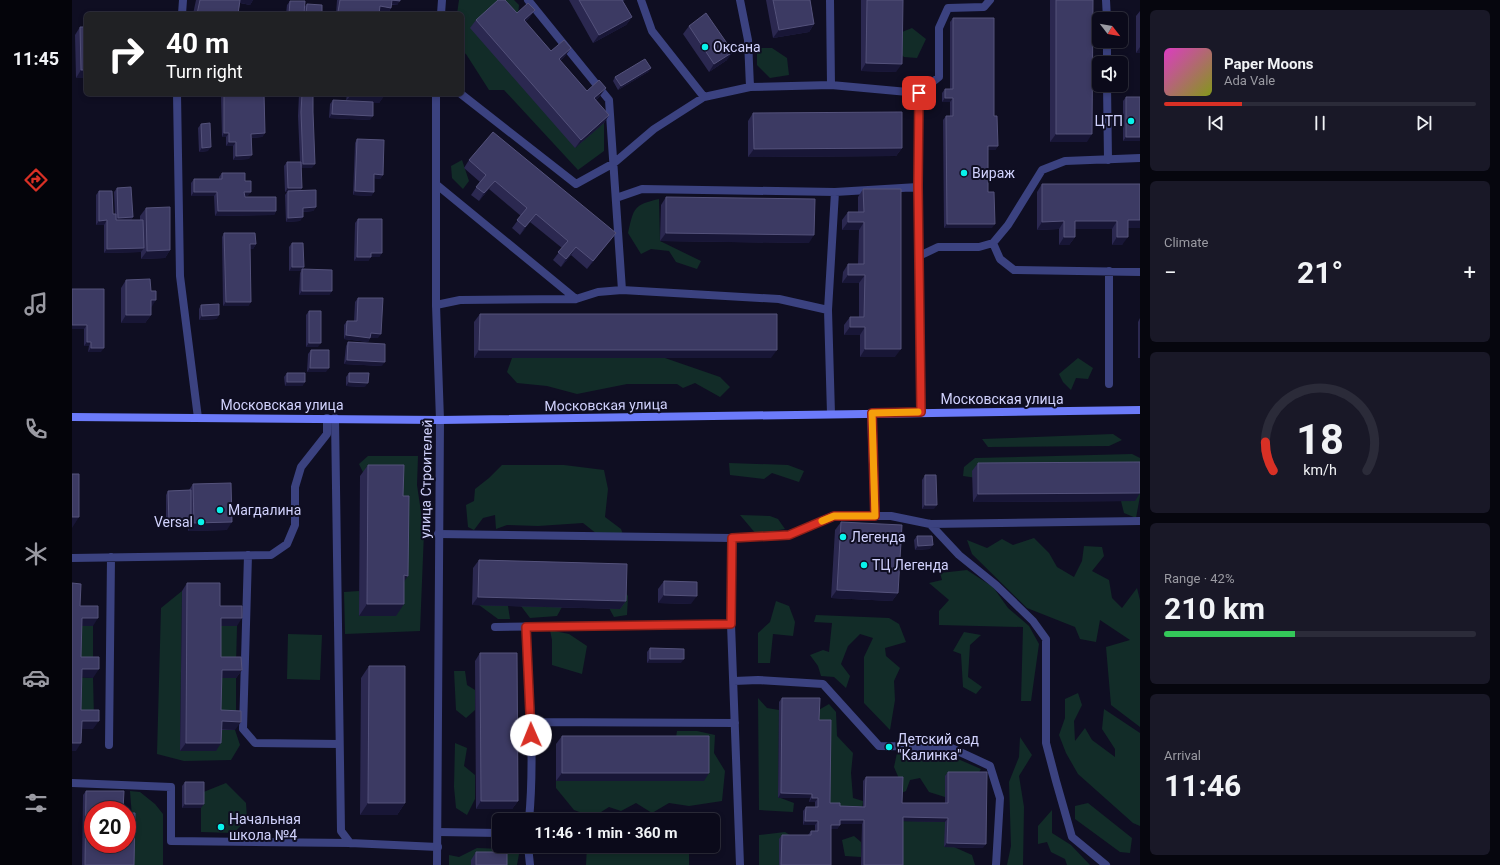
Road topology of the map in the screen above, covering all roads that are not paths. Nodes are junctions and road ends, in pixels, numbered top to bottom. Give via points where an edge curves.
1 (183, 0) edge
2 (442, 0) edge
3 (528, 0) edge
4 (640, 0) edge
5 (740, 0) edge
6 (830, 0) edge
7 (990, 0) edge
8 (1106, 0) edge
9 (182, 12) edge
10 (441, 12) edge
11 (1107, 12) edge
12 (831, 85) junction
13 (750, 87) junction
14 (1107, 92) edge
15 (919, 93) junction
16 (177, 96) edge
17 (436, 96) edge
18 (464, 96) edge
19 (704, 97) junction
20 (1140, 158) edge
21 (1108, 160) junction
22 (614, 163) junction
23 (437, 185) junction
24 (918, 186) junction
25 (835, 192) junction
26 (616, 198) junction
27 (993, 242) junction
28 (919, 256) junction
29 (1109, 271) junction
30 (1140, 272) edge
31 (622, 290) junction
32 (576, 299) junction
33 (436, 305) junction
34 (828, 310) junction
35 (1109, 384) dead end
36 (1140, 410) edge
37 (921, 412) junction
38 (872, 413) junction
39 (831, 414) junction
40 (72, 417) edge
41 (198, 418) junction
42 (331, 418) junction
43 (440, 420) junction
44 (875, 516) junction
45 (1140, 521) edge
46 (930, 524) junction
47 (438, 534) junction
48 (732, 538) junction
49 (248, 555) junction
50 (111, 557) junction
51 (72, 558) edge
52 (731, 624) junction
53 (495, 627) dead end
54 (526, 627) junction
55 (734, 680) junction
56 (531, 722) junction
57 (735, 723) junction
58 (339, 744) junction
59 (109, 745) dead end
60 (72, 783) edge
61 (530, 813) edge
62 (438, 832) junction
63 (492, 833) edge
64 (350, 844) junction
65 (438, 847) junction
66 (529, 853) edge
67 (437, 865) edge
68 (530, 865) edge
69 (740, 865) edge
70 (996, 865) edge
71 (1106, 865) edge

1 - 9 street
2 - 10 street
3 - 22 street via 609,100
4 - 19 street via 652,31
5 - 13 street via 748,40
6 - 12 street
7 - 15 street via 984,7 948,8 939,28 939,76
8 - 11 street
12 - 13 street
12 - 15 street
13 - 19 street
14 - 21 street
15 - 24 street
16 - 41 street via 180,276
17 - 23 street, улица Строителей
18 - 22 street via 576,184
19 - 22 street via 654,129
20 - 21 street
21 - 27 street via 1065,161 1042,170 1008,225
22 - 26 street
23 - 32 street
23 - 33 street, улица Строителей
24 - 25 street
24 - 28 street
25 - 26 street via 642,189
25 - 34 street
26 - 31 street
27 - 28 street via 979,247 938,247
27 - 29 street via 1000,259 1014,270
28 - 37 street
29 - 30 street
29 - 35 street
31 - 32 street via 598,292
31 - 34 street via 779,299
32 - 33 street via 460,300
33 - 43 street, улица Строителей
34 - 39 street
36 - 37 street, Московская улица
37 - 38 street, Московская улица
38 - 39 street, Московская улица
38 - 44 street
39 - 43 street, Московская улица
40 - 41 street, Московская улица
41 - 42 street, Московская улица
42 - 43 street, Московская улица
42 - 49 street via 327,434 301,467 295,487 295,526 287,544 271,555
42 - 58 street
43 - 47 street, улица Строителей
44 - 46 street via 891,516
44 - 48 street via 834,516 789,535
45 - 46 street
46 - 71 street via 959,555 996,585 1033,621 1046,639 1046,743 1072,837
47 - 48 street
47 - 62 street, улица Строителей
48 - 52 street
49 - 50 street
49 - 58 street via 243,729 255,743
50 - 51 street
50 - 59 street
52 - 54 street
52 - 55 street
53 - 54 street
54 - 56 street
55 - 57 street
55 - 70 street via 823,684 879,746 949,747 990,766 1000,798
56 - 57 street
56 - 61 street
57 - 69 street
58 - 64 street via 341,831
60 - 64 street via 171,787 171,841
62 - 63 street
62 - 65 street, улица Строителей
64 - 65 street
65 - 67 street, улица Строителей
66 - 68 street

